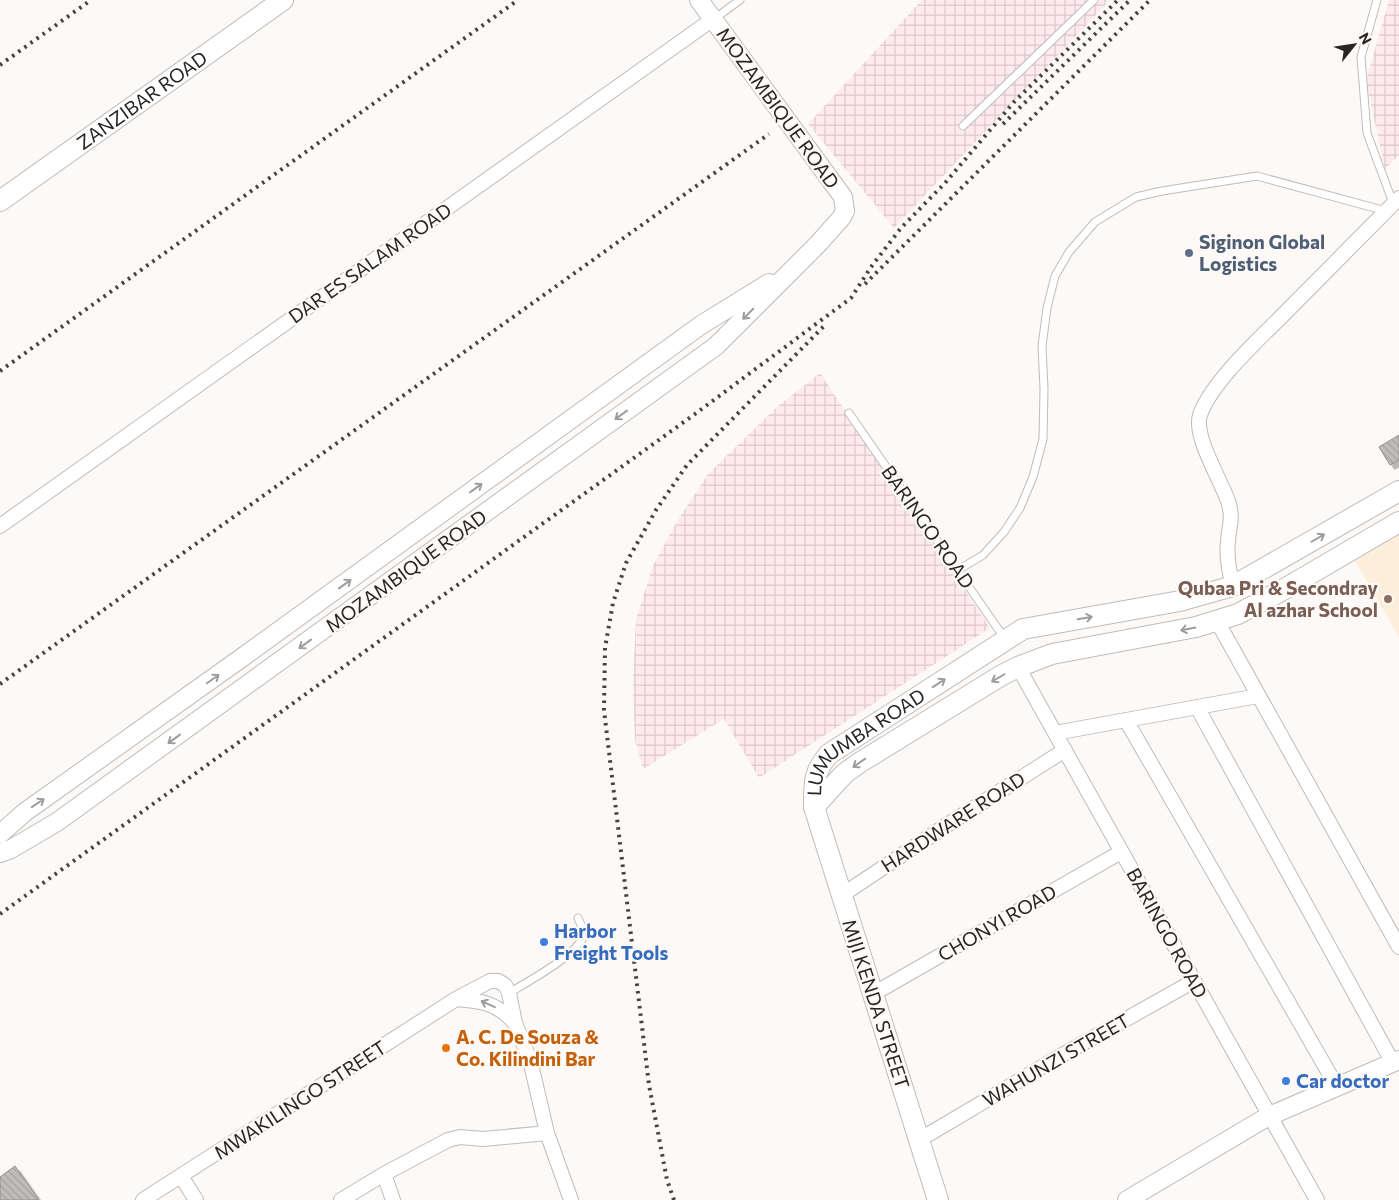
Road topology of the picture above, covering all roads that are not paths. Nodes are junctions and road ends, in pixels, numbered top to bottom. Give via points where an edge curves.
1 (283, 0) edge
2 (699, 0) edge
3 (740, 0) edge
4 (1094, 0) edge
5 (1377, 0) edge
6 (713, 19) junction
7 (963, 126) dead end
8 (0, 201) edge
9 (1393, 204) edge
10 (795, 267) junction
11 (850, 413) dead end
12 (1399, 492) edge
13 (1399, 522) edge
14 (0, 526) edge
15 (958, 570) junction
16 (1232, 586) junction
17 (1217, 621) junction
18 (1006, 640) junction
19 (1018, 667) junction
20 (1258, 696) junction
21 (1197, 707) junction
22 (890, 715) junction
23 (1126, 720) junction
24 (1055, 733) junction
25 (902, 735) junction
26 (1065, 750) junction
27 (814, 807) junction
28 (0, 834) edge
29 (1122, 852) junction
30 (0, 853) edge
31 (842, 894) junction
32 (578, 918) dead end
33 (1399, 946) edge
34 (1194, 981) junction
35 (509, 993) junction
36 (873, 994) junction
37 (456, 999) junction
38 (515, 1023) junction
39 (1396, 1062) edge
40 (1337, 1087) junction
41 (1268, 1117) junction
42 (548, 1133) junction
43 (919, 1140) junction
44 (384, 1174) junction
45 (180, 1176) junction
46 (143, 1200) edge
47 (196, 1200) edge
48 (341, 1200) edge
49 (394, 1200) edge
50 (571, 1200) edge
51 (938, 1200) edge
52 (1127, 1200) edge
53 (1317, 1200) edge

1 - 8 main road, ZANZIBAR ROAD
2 - 6 street, MOZAMBIQUE ROAD
3 - 6 lane, DAR ES SALAM ROAD
4 - 7 lane
5 - 9 lane via 1361,57 1367,133
6 - 10 street, MOZAMBIQUE ROAD via 843,197 845,211 842,217
6 - 14 street, DAR ES SALAM ROAD
9 - 15 lane via 1258,176 1136,198 1095,222 1069,252 1055,276 1047,308 1042,346 1043,439 1033,477 1020,508 1004,532 983,555
9 - 16 street via 1238,360 1213,392 1200,416 1201,436 1229,505 1232,521 1228,560
28 -> 10 street, MOZAMBIQUE ROAD via 25,812 701,325
10 -> 30 street, MOZAMBIQUE ROAD via 716,346 65,816
11 - 15 lane, BARINGO ROAD
16 -> 12 main road, LUMUMBA ROAD
13 - 17 main road, LUMUMBA ROAD via 1281,591 1238,614
15 - 18 lane, BARINGO ROAD
18 -> 16 main road, LUMUMBA ROAD via 1023,629 1180,601
17 -> 19 main road, LUMUMBA ROAD via 1052,654
17 - 20 street
22 -> 18 main road, LUMUMBA ROAD
19 - 24 street, BARINGO ROAD
19 -> 25 main road, LUMUMBA ROAD
20 - 21 street
20 - 33 street
21 - 23 street
21 - 39 street
22 - 25 street
22 - 27 main road, LUMUMBA ROAD via 829,754 819,765
23 - 24 street
23 - 40 street
24 - 26 street, BARINGO ROAD
25 -> 27 main road, LUMUMBA ROAD via 844,774
26 - 29 street, BARINGO ROAD
26 - 31 street, HARDWARE ROAD
27 - 31 main road, MIJI KENDA STREET
29 - 34 street, BARINGO ROAD
29 - 36 street, CHONYI ROAD
31 - 36 main road, MIJI KENDA STREET
32 - 35 lane via 585,934 582,942 548,969
34 - 41 street, BARINGO ROAD
34 - 43 street, WAHUNZI STREET
35 - 37 street, MWAKILINGO STREET via 504,985 494,980
35 - 38 street
36 - 43 main road, MIJI KENDA STREET
38 -> 37 street via 489,1004
37 - 45 street, MWAKILINGO STREET
38 - 42 street via 530,1060
39 - 40 street
40 - 41 street
41 - 52 street
41 - 53 street, BARINGO ROAD
42 - 44 street via 483,1139 460,1137 448,1140
42 - 50 street
43 - 51 main road, MIJI KENDA STREET
44 - 48 street
44 - 49 street
45 - 46 street, MWAKILINGO STREET
45 - 47 street

